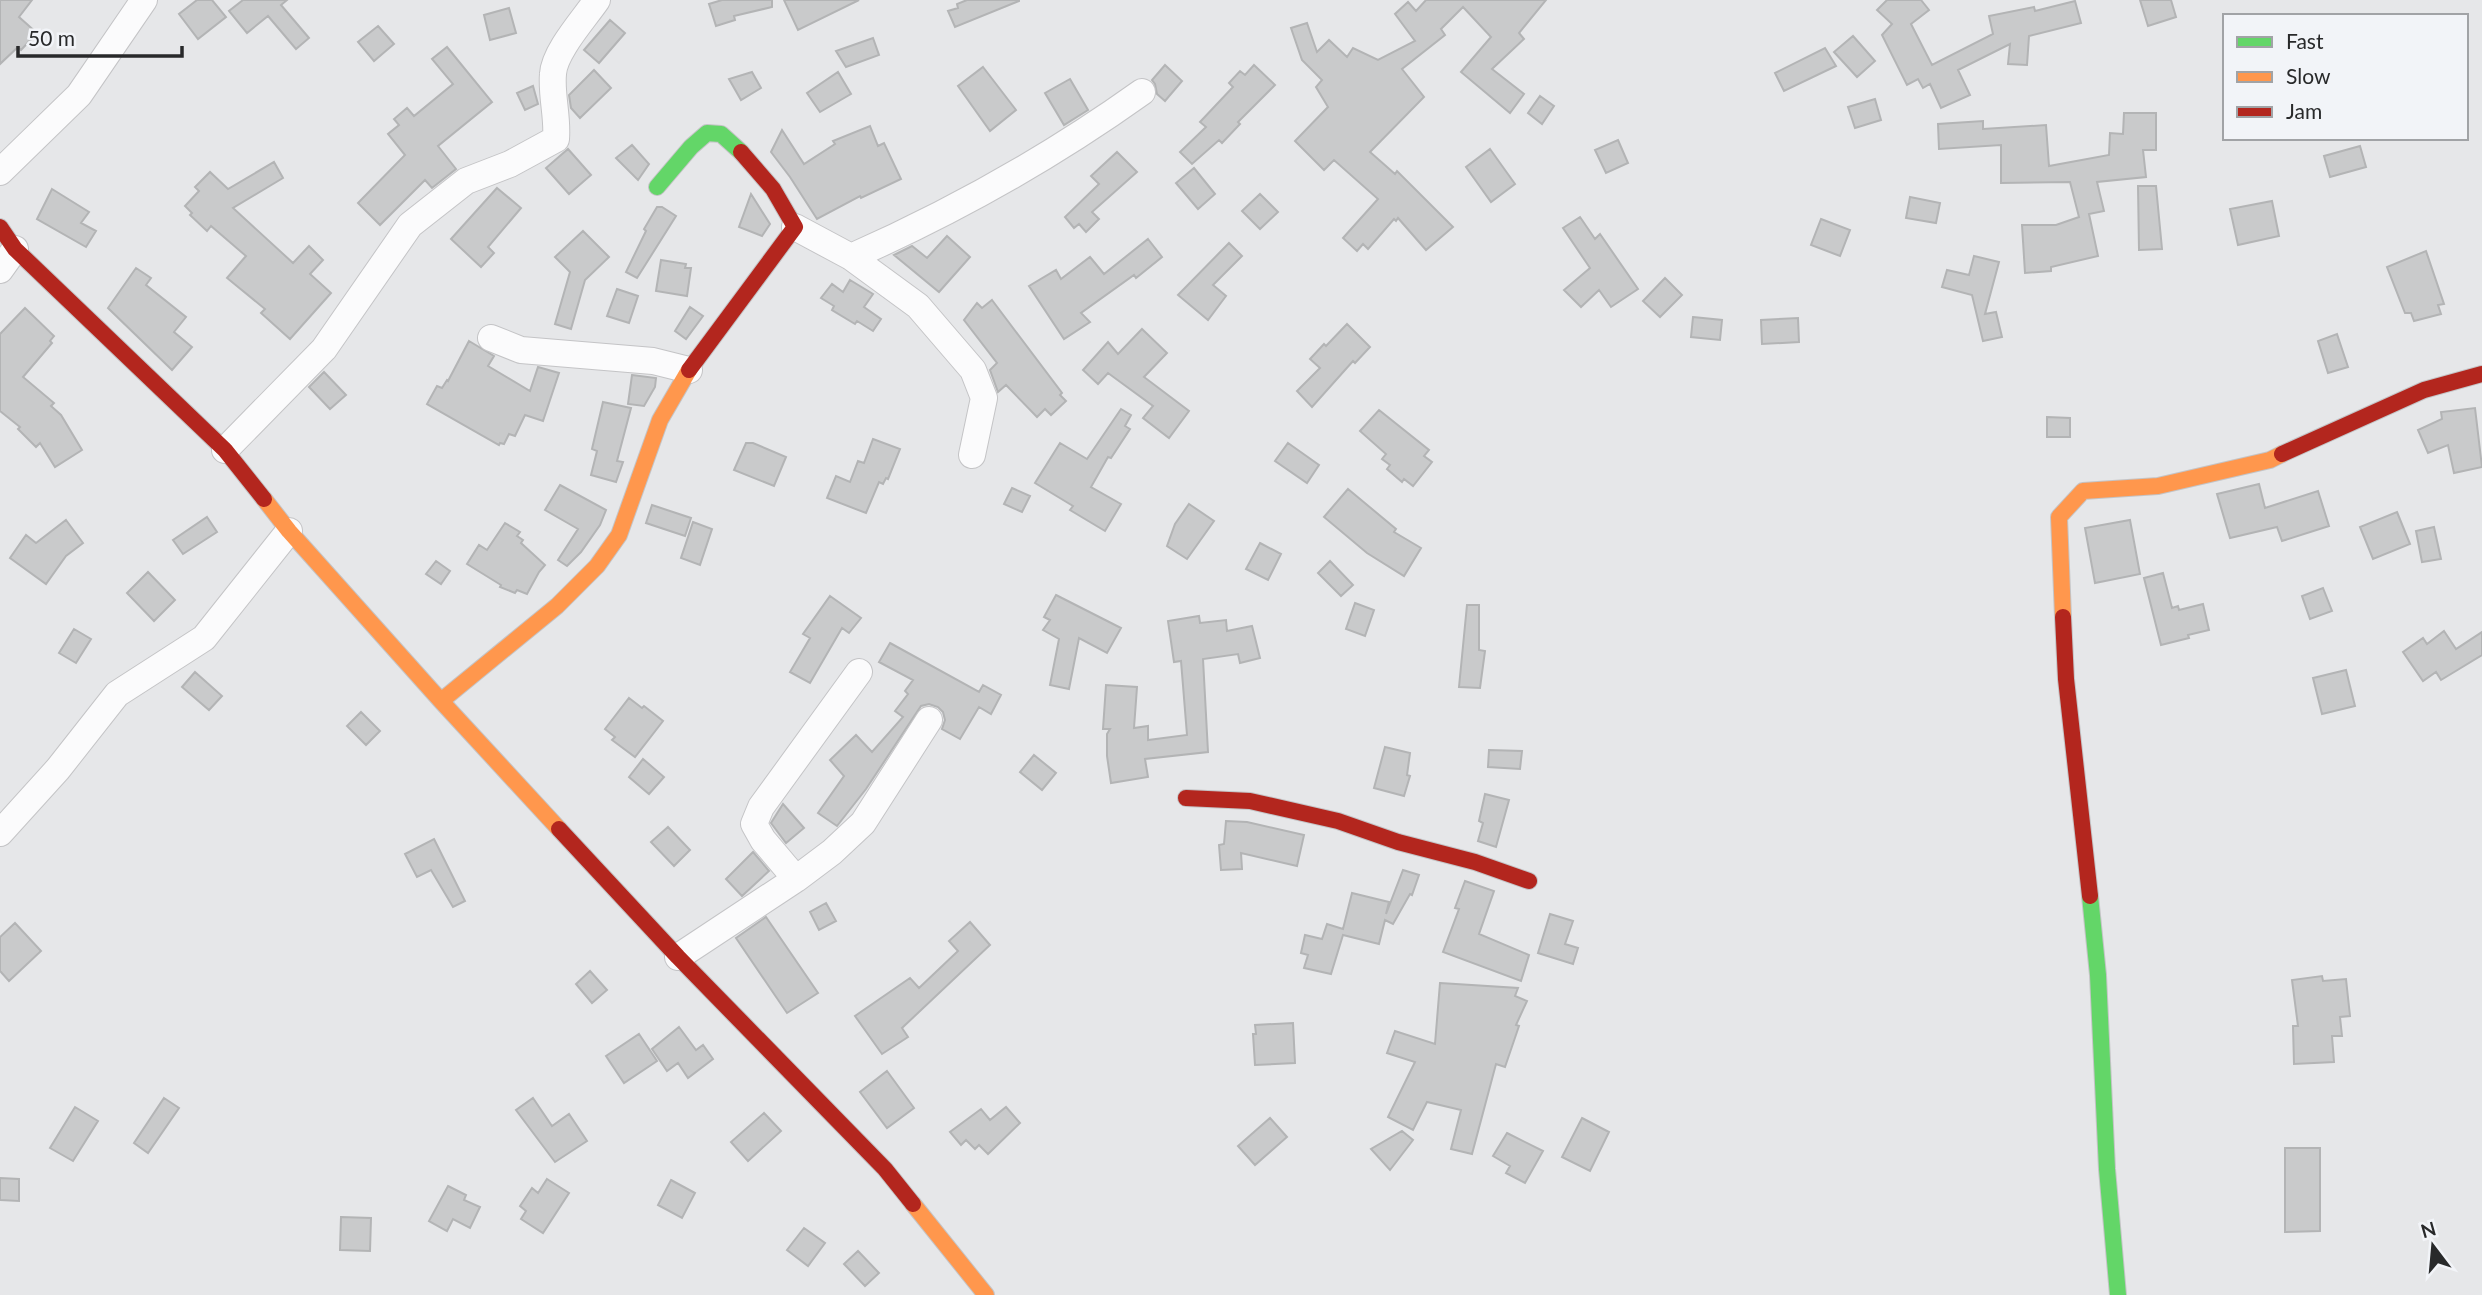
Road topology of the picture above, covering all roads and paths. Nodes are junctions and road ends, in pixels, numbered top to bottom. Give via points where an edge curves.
1 (144, 0) edge
2 (597, 0) edge
3 (1142, 92) dead end
4 (0, 172) edge
5 (657, 187) dead end
6 (0, 227) edge
7 (795, 228) junction
8 (851, 257) junction
9 (8, 260) edge
10 (491, 338) dead end
11 (689, 370) junction
12 (2482, 374) edge
13 (225, 450) junction
14 (972, 455) dead end
15 (289, 531) junction
16 (859, 672) dead end
17 (441, 701) junction
18 (929, 720) dead end
19 (1186, 798) dead end
20 (0, 833) edge
21 (796, 879) junction
22 (1529, 881) dead end
23 (678, 957) junction
24 (986, 1295) edge
25 (2118, 1295) edge

1 - 4 street via 79,95
2 - 13 street via 555,60 556,139 466,181 410,225 324,349
3 - 8 street via 1093,127 960,205
5 - 7 street via 707,133 721,134 766,181
6 - 9 street
7 - 8 street
7 - 11 street
8 - 14 street via 918,306 973,370 984,398
9 - 13 street
10 - 11 street via 521,350 653,360
11 - 17 street via 660,421 619,535 597,566 557,606
12 - 25 street via 2424,390 2270,460 2158,486 2083,491 2059,517 2066,679 2098,975
13 - 15 street
15 - 17 street
15 - 20 street via 204,638 117,694
16 - 21 street via 761,807 754,824
17 - 23 street
18 - 21 street via 863,823
19 - 22 street via 1250,801 1338,821
21 - 23 street
23 - 24 street via 885,1169

